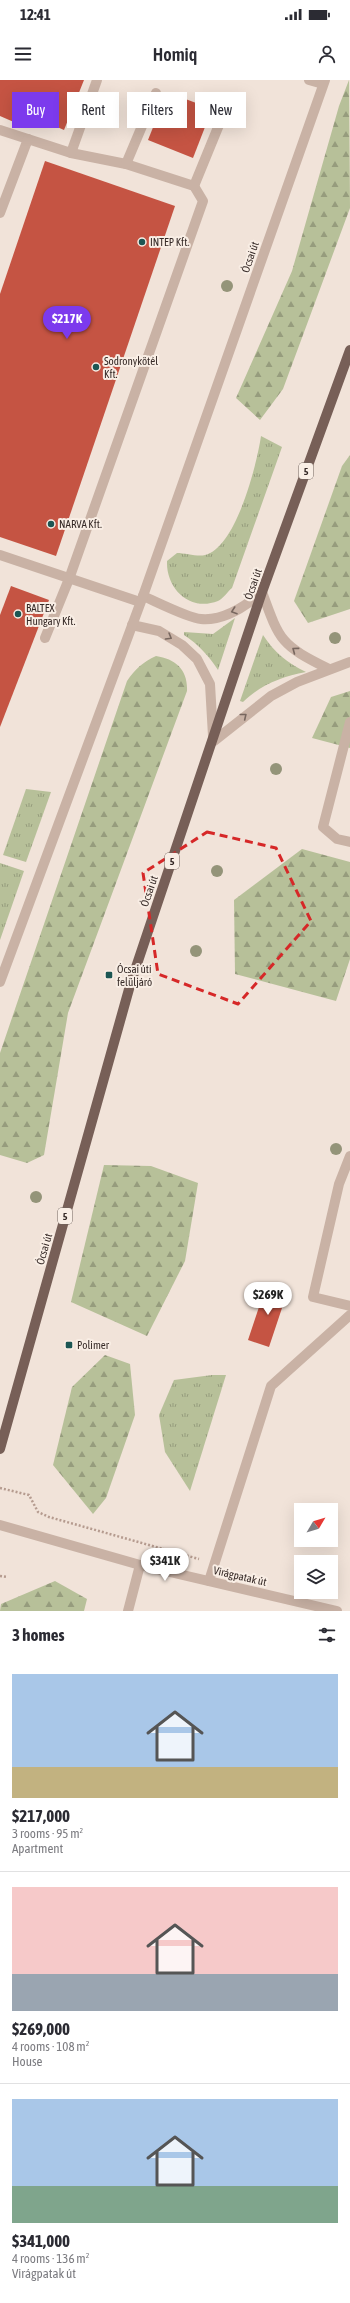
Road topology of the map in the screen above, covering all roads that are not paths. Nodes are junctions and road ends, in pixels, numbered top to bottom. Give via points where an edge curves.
1 (97, 80) edge
2 (309, 80) edge
3 (324, 82) edge
4 (141, 128) edge
5 (219, 128) edge
6 (0, 130) edge
7 (28, 139) junction
8 (71, 153) junction
9 (126, 164) junction
10 (194, 186) junction
11 (0, 213) edge
12 (350, 350) edge
13 (0, 555) edge
14 (69, 579) junction
15 (262, 592) junction
16 (142, 599) junction
17 (132, 625) junction
18 (45, 638) dead end
19 (350, 664) edge
20 (329, 669) junction
21 (350, 722) edge
22 (214, 741) junction
23 (350, 842) edge
24 (0, 982) edge
25 (350, 1156) edge
26 (350, 1306) edge
27 (350, 1315) edge
28 (0, 1449) edge
29 (0, 1525) edge
30 (140, 1565) junction
31 (209, 1581) junction
32 (311, 1608) edge
33 (128, 1611) edge
34 (337, 1611) edge

1 - 8 street
2 - 3 street
3 - 16 street, Ócsai út
4 - 9 street
5 - 10 street
6 - 7 street
7 - 8 street
7 - 11 street
8 - 9 street
9 - 10 street
10 - 14 street via 203,201
12 - 15 main road, Ócsai út / 5
13 - 14 street
14 - 16 street
14 - 18 street
15 -> 16 street via 244,608 201,619
20 -> 15 street via 296,653 284,642 275,628
15 - 22 main road, Ócsai út / 5
16 - 17 street, Ócsai út
17 -> 22 street via 159,631 182,645 197,659 210,684
17 - 24 street, Ócsai út
19 - 20 street
22 -> 20 street via 271,696
21 - 23 street via 324,827 337,839
22 - 28 main road, Ócsai út / 5 via 131,982
25 - 26 street via 339,1184 313,1297
27 - 31 street via 271,1386
29 - 30 street, Virágpatak út
30 - 31 street, Virágpatak út
30 - 33 street
31 - 32 street, Virágpatak út
32 - 34 street, Virágpatak út

